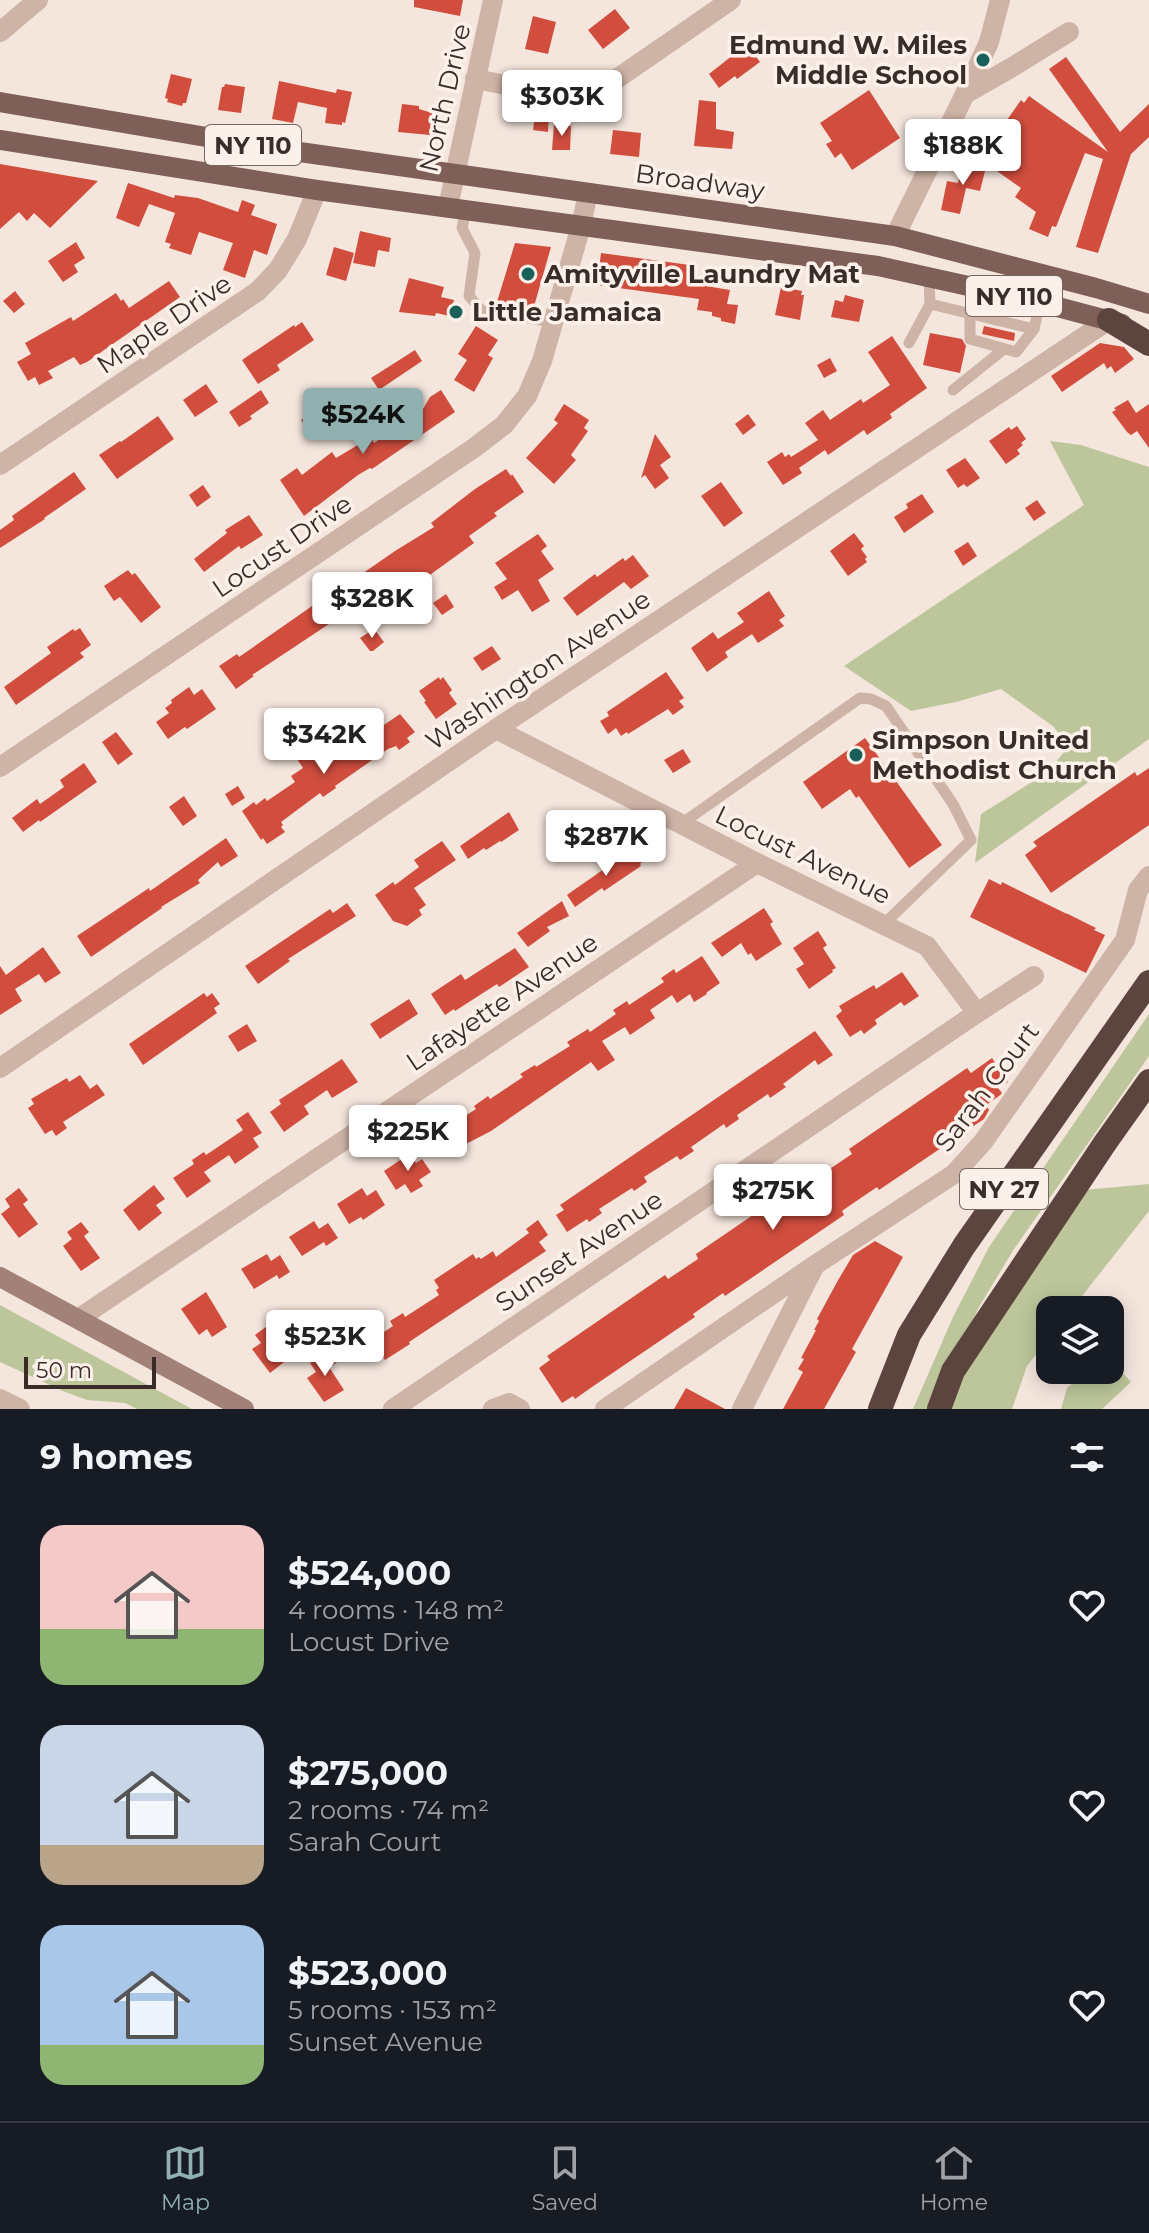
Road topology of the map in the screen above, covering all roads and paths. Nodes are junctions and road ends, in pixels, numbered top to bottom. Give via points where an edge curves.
1 (38, 0) edge
2 (493, 0) edge
3 (731, 0) edge
4 (1000, 0) edge
5 (0, 32) edge
6 (1069, 32) dead end
7 (475, 79) junction
8 (965, 94) junction
9 (0, 102) edge
10 (0, 140) edge
11 (454, 175) junction
12 (317, 190) junction
13 (588, 193) junction
14 (457, 208) junction
15 (581, 226) junction
16 (895, 236) junction
17 (929, 278) junction
18 (1002, 293) junction
19 (1040, 302) junction
20 (930, 304) junction
21 (1149, 304) edge
22 (970, 313) junction
23 (996, 320) junction
24 (1109, 320) junction
25 (553, 322) junction
26 (1034, 329) junction
27 (1149, 332) edge
28 (909, 343) dead end
29 (1149, 344) edge
30 (1010, 350) junction
31 (1031, 371) junction
32 (953, 390) dead end
33 (0, 465) edge
34 (496, 729) junction
35 (0, 767) edge
36 (681, 824) junction
37 (757, 863) junction
38 (1149, 876) edge
39 (884, 924) junction
40 (1034, 976) dead end
41 (1149, 982) edge
42 (977, 1013) junction
43 (0, 1068) edge
44 (1149, 1081) edge
45 (815, 1265) junction
46 (0, 1277) edge
47 (78, 1319) junction
48 (0, 1399) edge
49 (20, 1409) edge
50 (244, 1409) edge
51 (393, 1409) edge
52 (493, 1409) edge
53 (520, 1409) edge
54 (605, 1409) edge
55 (742, 1409) edge
56 (880, 1409) edge
57 (939, 1409) edge

1 - 5 street
2 - 7 street, North Drive
3 - 7 street via 586,100
4 - 8 street via 989,42
6 - 8 street
7 - 11 street, North Drive
8 - 16 street
9 - 11 main road, Broadway / NY 110
10 - 12 main road, NY 110
11 - 13 main road, Broadway / NY 110
11 - 14 street, North Drive
12 - 14 main road, NY 110
12 - 33 street, Maple Drive via 297,239 258,291
13 - 15 street, Locust Drive
13 - 16 main road, Broadway / NY 110
14 - 15 main road, NY 110
14 - 25 lane via 475,253 469,296 482,311
15 - 17 main road, NY 110 via 878,266
15 - 25 street, Locust Drive
16 - 21 main road, Broadway / NY 110
17 - 18 main road, NY 110
17 - 20 lane
18 - 19 main road, NY 110
18 - 23 lane
19 - 24 main road, NY 110
19 - 26 lane
20 - 22 lane
20 - 28 lane
22 - 23 lane
22 - 30 lane via 970,339
23 - 26 lane
24 - 27 main road, NY 110
24 - 29 highway
24 - 31 street, Washington Avenue
25 - 35 street, Locust Drive via 527,396 504,425
26 - 30 lane
30 - 31 lane
30 - 32 lane
31 - 34 street, Washington Avenue
34 - 36 street, Locust Avenue
34 - 43 street, Washington Avenue
36 - 37 street, Locust Avenue
36 - 39 lane via 860,698 886,706 953,804 971,840
37 - 39 street, Locust Avenue
37 - 47 street, Lafayette Avenue
38 - 45 street, Sarah Court via 1138,890 1125,940 983,1142 954,1174
39 - 42 street, Locust Avenue via 927,946
40 - 42 street, Sunset Avenue
41 - 56 highway, NY 27 via 964,1246 909,1335
42 - 51 street, Sunset Avenue
44 - 57 highway, NY 27 via 953,1371
45 - 54 street, Sarah Court
45 - 55 street
46 - 47 main road
47 - 50 main road
48 - 49 street
52 - 53 street via 509,1403

